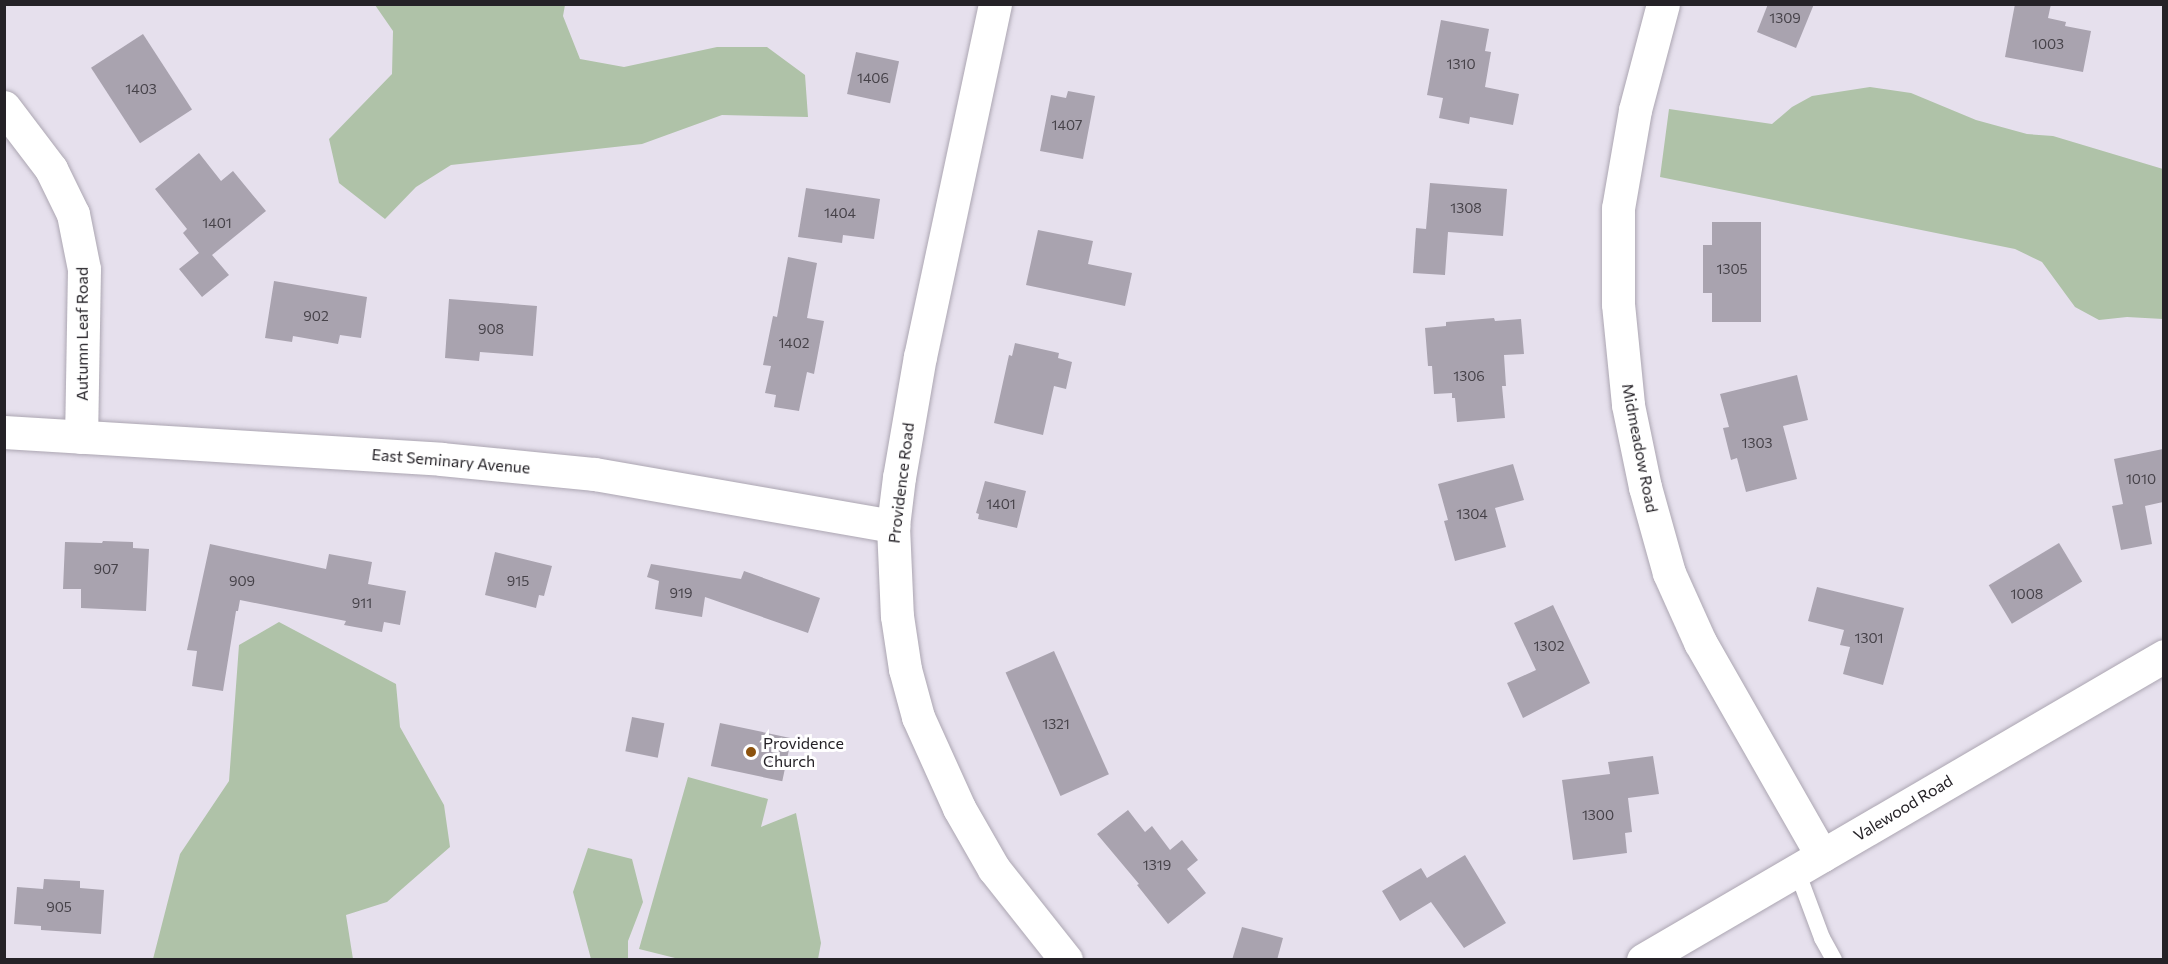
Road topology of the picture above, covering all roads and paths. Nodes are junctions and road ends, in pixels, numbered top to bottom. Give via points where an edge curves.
1 (995, 4) edge
2 (1663, 4) edge
3 (4, 107) edge
4 (4, 432) edge
5 (81, 437) junction
6 (893, 526) junction
7 (2163, 656) edge
8 (1810, 863) junction
9 (1066, 960) edge
10 (1643, 960) edge
11 (1834, 960) edge

1 - 6 street, Providence Road via 920,356
2 - 8 street, Midmeadow Road via 1635,110 1618,208 1618,304 1628,405 1645,488 1670,573
3 - 5 street, Autumn Leaf Road via 51,169 73,214 84,269
4 - 5 street, East Seminary Avenue
5 - 6 street, East Seminary Avenue via 441,459 595,474
6 - 9 street, Providence Road via 897,616 905,669 935,760 994,869
7 - 8 street, Valewood Road
8 - 10 street, Valewood Road
8 - 11 lane via 1822,938

